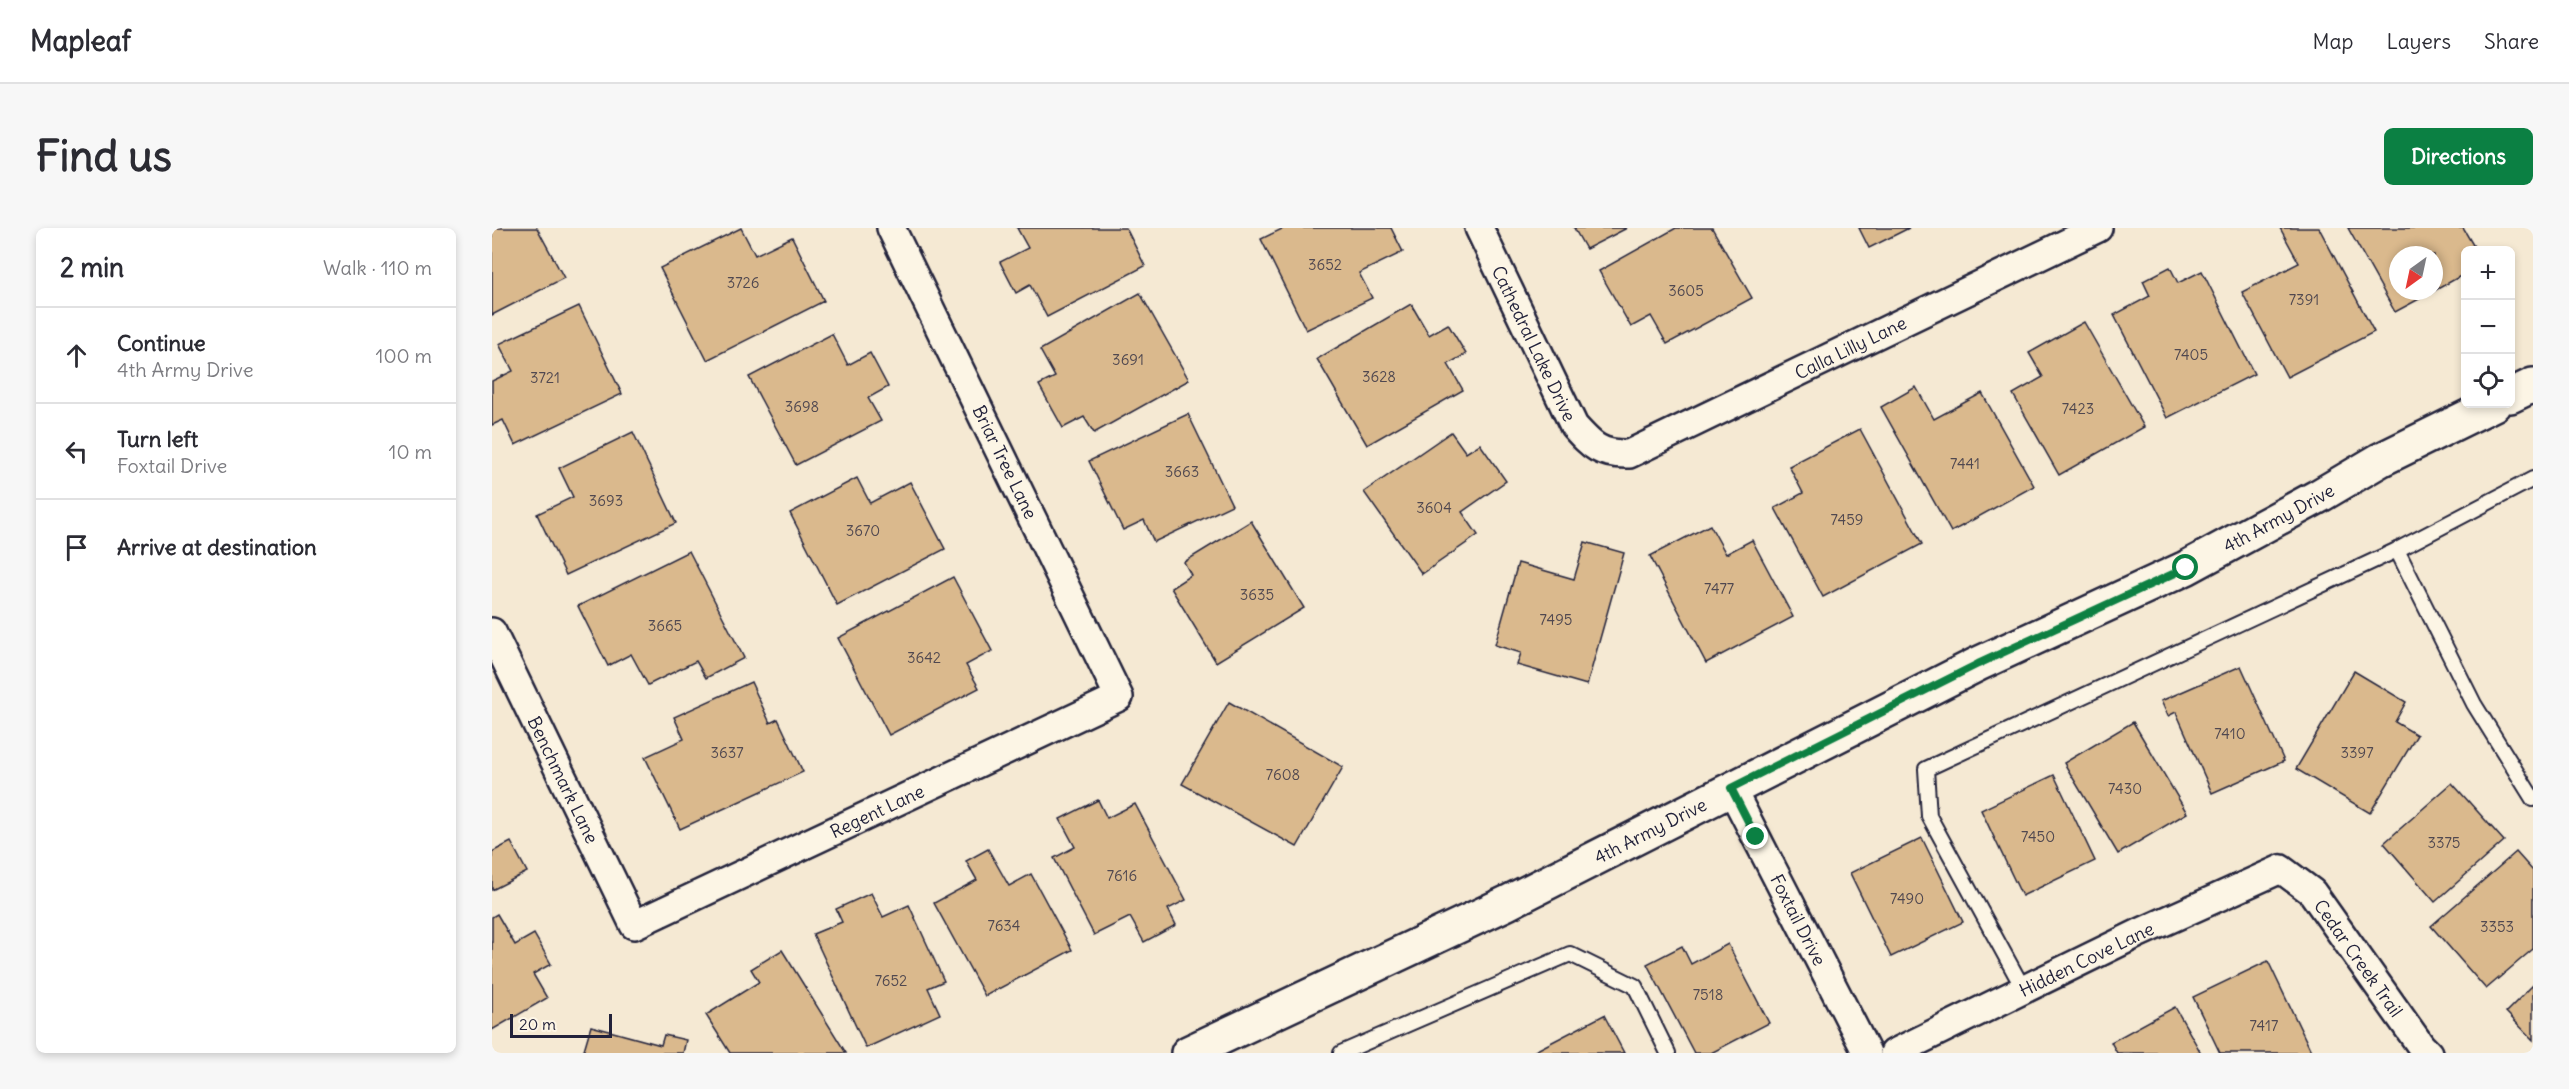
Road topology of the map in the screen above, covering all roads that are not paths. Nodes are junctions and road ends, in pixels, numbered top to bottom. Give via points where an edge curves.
1 (891, 228) edge
2 (1479, 228) edge
3 (2098, 228) edge
4 (2062, 236) edge
5 (2533, 385) edge
6 (2515, 394) edge
7 (2486, 408) edge
8 (1599, 450) joint
9 (2533, 480) edge
10 (2397, 550) junction
11 (492, 632) edge
12 (1119, 697) joint
13 (1731, 788) junction
14 (2533, 799) edge
15 (2281, 869) joint
16 (634, 925) joint
17 (2024, 990) junction
18 (2420, 1051) edge
19 (1188, 1053) edge
20 (1341, 1053) edge
21 (1668, 1053) edge
22 (1867, 1053) edge
23 (1894, 1053) edge

1 - 12 street, Briar Tree Lane
2 - 8 street, Cathedral Lake Drive via 1574,426
3 - 4 street, Calla Lilly Lane
4 - 8 street, Calla Lilly Lane via 1629,454
5 - 6 street
7 - 13 street, 4th Army Drive via 2380,460 2186,568 1978,664
9 - 10 lane
10 - 14 lane via 2474,704
10 - 17 lane via 1926,769 1929,816
11 - 16 street, Benchmark Lane
12 - 16 street, Regent Lane
13 - 19 street, 4th Army Drive via 1507,903
13 - 22 street, Foxtail Drive
15 - 17 street, Hidden Cove Lane
15 - 18 street, Cedar Creek Trail via 2312,892
17 - 23 street, Hidden Cove Lane
20 - 21 lane via 1570,954 1635,986

